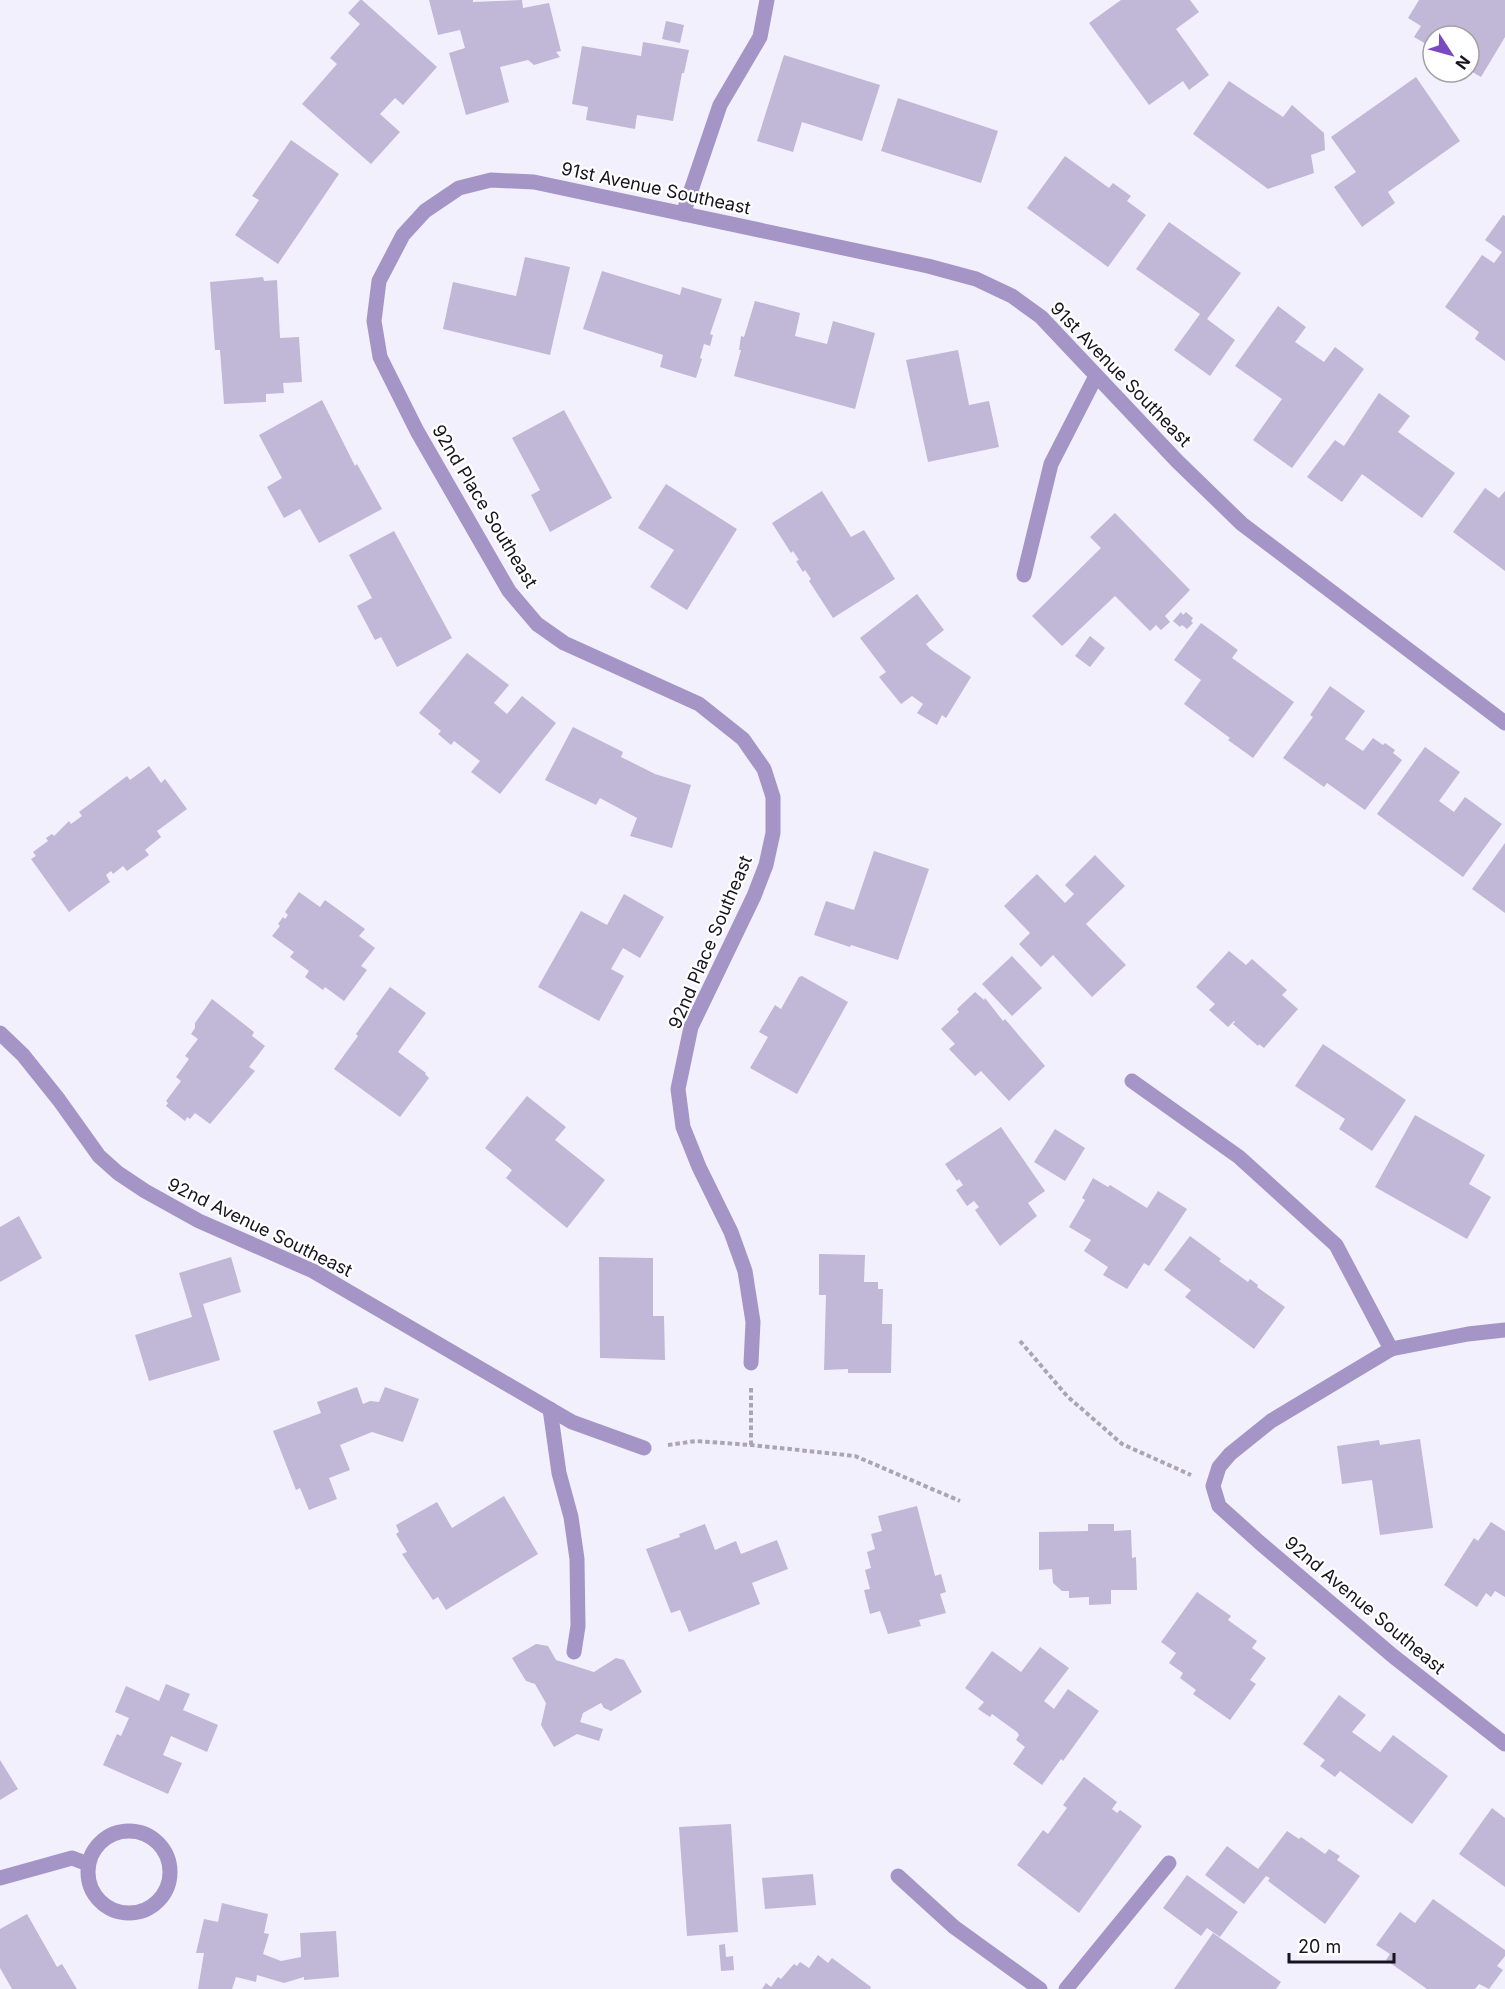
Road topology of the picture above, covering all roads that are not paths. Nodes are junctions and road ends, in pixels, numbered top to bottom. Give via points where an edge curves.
1 (767, 0) edge
2 (683, 214) junction
3 (403, 235) joint
4 (1096, 376) junction
5 (1024, 575) dead end
6 (1505, 723) edge
7 (0, 1033) edge
8 (1132, 1081) dead end
9 (1505, 1330) edge
10 (1391, 1349) junction
11 (751, 1363) road end
12 (550, 1409) junction
13 (644, 1448) road end
14 (574, 1652) dead end
15 (1505, 1744) edge
16 (1169, 1863) dead end
17 (88, 1864) junction
18 (898, 1876) dead end
19 (0, 1878) edge
20 (1040, 1989) edge
21 (1066, 1989) edge

1 - 2 street via 760,37 720,105
2 - 3 street, 91st Avenue Southeast via 534,182 491,180 459,188 425,211
2 - 4 street, 91st Avenue Southeast via 976,279 1012,296 1041,318
3 - 11 street, 92nd Place Southeast via 379,281 374,321 380,357 417,431 509,591 537,624 564,643 699,704 743,739 764,769 773,797 773,833 766,865 691,1027 678,1089 683,1128 745,1271 753,1322
4 - 5 street via 1051,464
4 - 6 street, 91st Avenue Southeast via 1242,524
7 - 12 street, 92nd Avenue Southeast via 51,1091 99,1156 118,1173 199,1221 313,1271
8 - 10 street via 1239,1157 1336,1245
9 - 10 street
10 - 15 street, 92nd Avenue Southeast via 1271,1420 1230,1454 1219,1467 1213,1486 1219,1506 1259,1542 1393,1656
12 - 13 street, 92nd Avenue Southeast via 572,1422
12 - 14 street via 578,1559
16 - 21 street
17 - 17 street via 88,1878 101,1903 127,1914 154,1905 169,1881 170,1866 165,1853 144,1834 130,1831 104,1840
17 - 19 street via 72,1858
18 - 20 street via 954,1927

